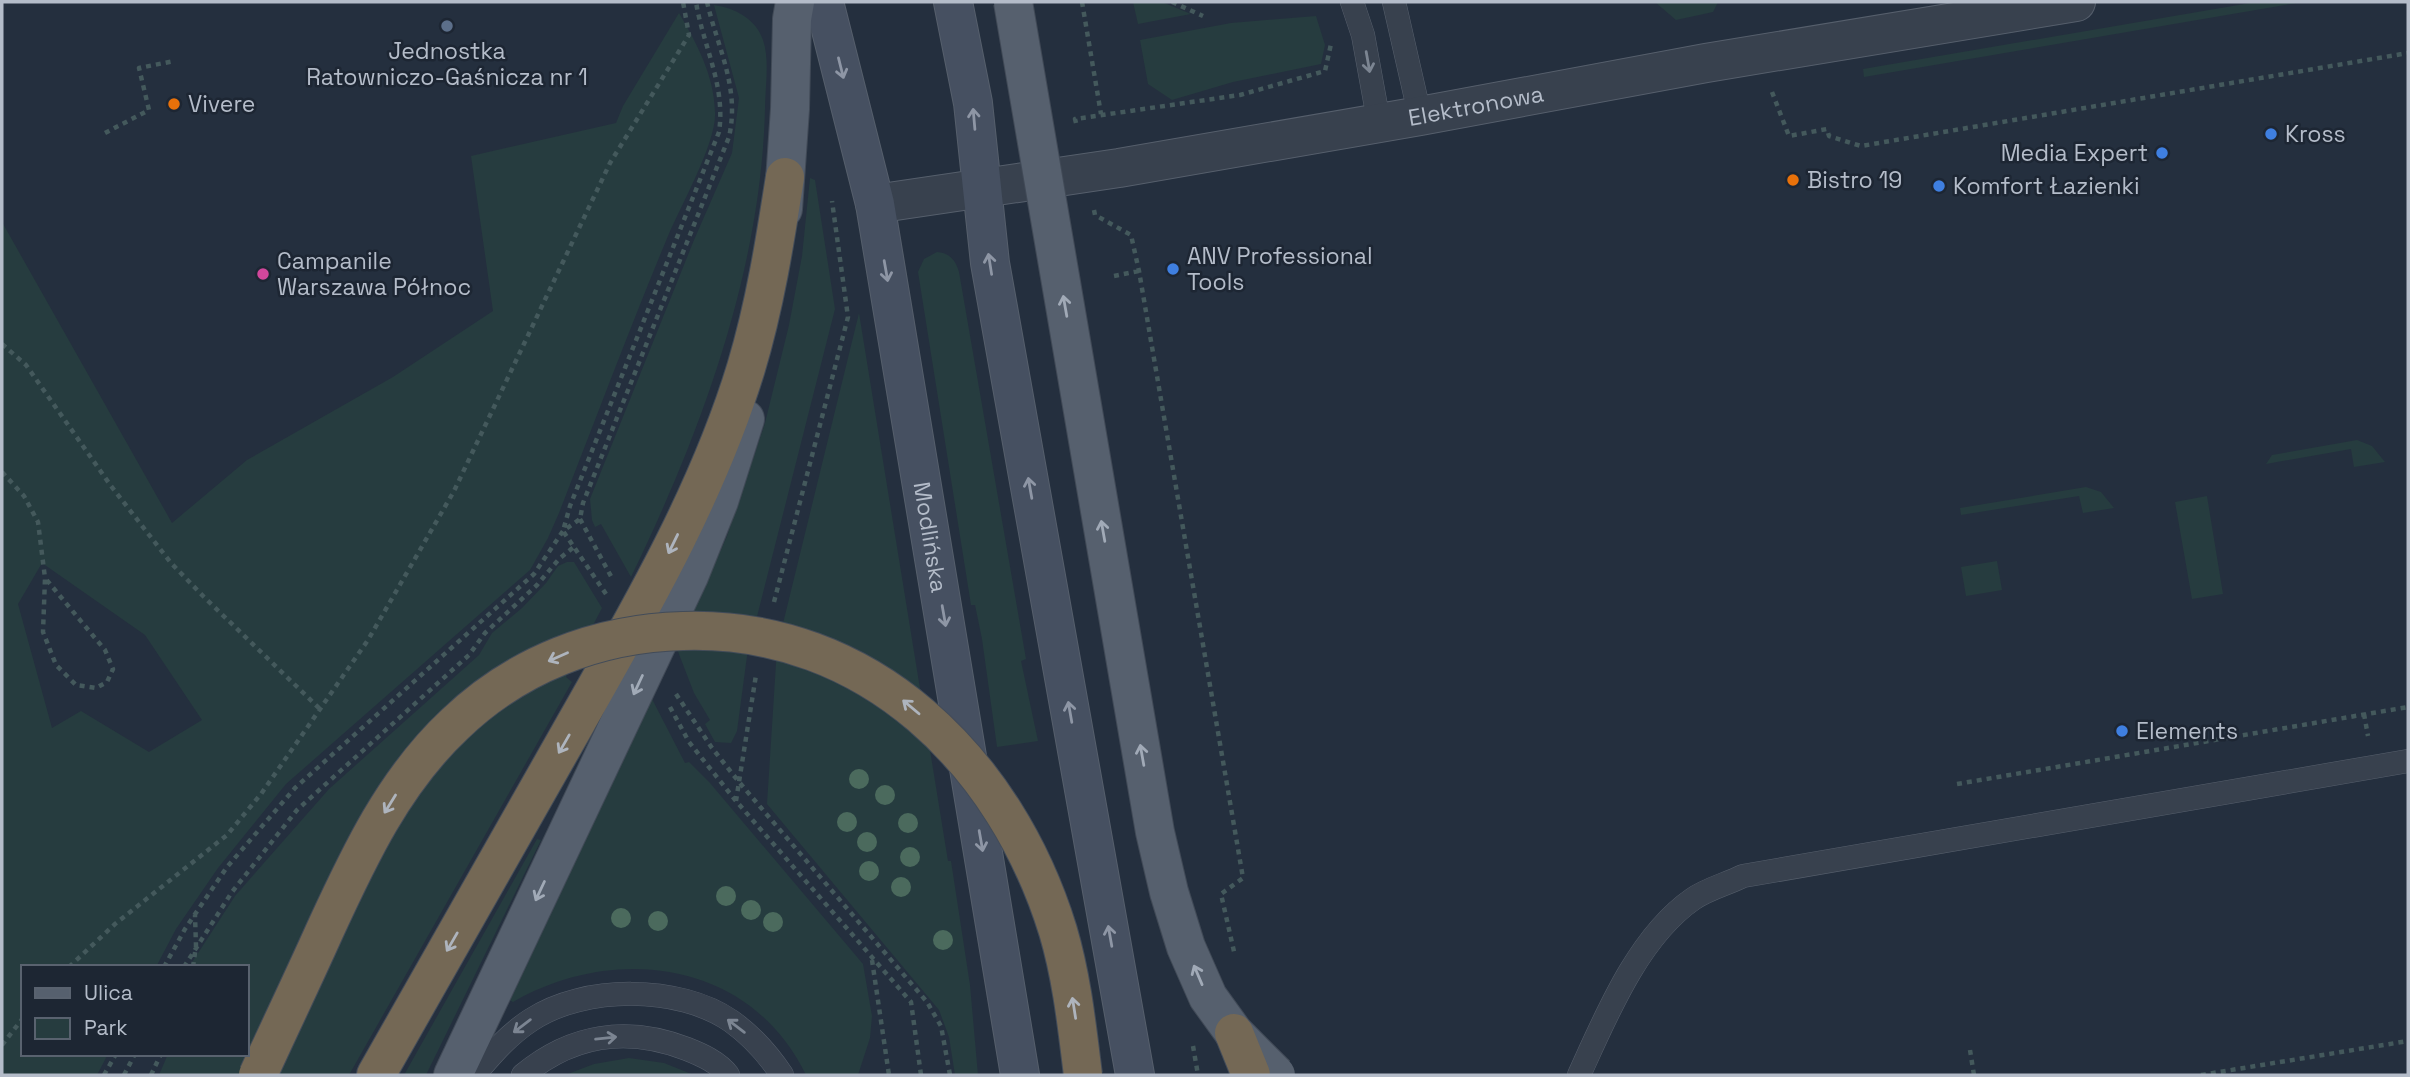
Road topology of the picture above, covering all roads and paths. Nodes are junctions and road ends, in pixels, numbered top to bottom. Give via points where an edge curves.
1 (683, 2) edge
2 (695, 2) edge
3 (707, 2) edge
4 (795, 2) edge
5 (824, 2) edge
6 (953, 2) edge
7 (1013, 2) edge
8 (1082, 2) edge
9 (1172, 2) edge
10 (1352, 2) edge
11 (1394, 2) edge
12 (2076, 2) edge
13 (1203, 16) dead end
14 (1363, 35) junction
15 (2408, 52) edge
16 (174, 61) dead end
17 (1774, 97) dead end
18 (1101, 114) junction
19 (1420, 116) junction
20 (1379, 123) junction
21 (106, 133) dead end
22 (1085, 172) junction
23 (785, 177) junction
24 (980, 187) junction
25 (830, 190) dead end
26 (875, 204) junction
27 (1139, 271) junction
28 (1114, 276) dead end
29 (2, 344) edge
30 (2, 472) edge
31 (580, 519) junction
32 (562, 531) junction
33 (575, 546) junction
34 (46, 578) junction
35 (613, 580) dead end
36 (610, 600) dead end
37 (772, 612) dead end
38 (758, 666) dead end
39 (672, 688) dead end
40 (669, 706) dead end
41 (2408, 707) edge
42 (321, 710) junction
43 (2364, 714) junction
44 (2368, 737) dead end
45 (2408, 761) edge
46 (739, 782) junction
47 (1957, 784) dead end
48 (736, 800) junction
49 (195, 914) junction
50 (196, 946) junction
51 (872, 959) junction
52 (71, 965) edge
53 (165, 965) edge
54 (185, 965) edge
55 (193, 965) edge
56 (1238, 968) dead end
57 (21, 1021) edge
58 (1234, 1032) junction
59 (2408, 1041) edge
60 (1193, 1042) dead end
61 (2, 1045) edge
62 (1970, 1050) dead end
63 (115, 1056) edge
64 (134, 1056) edge
65 (160, 1056) edge
66 (104, 1075) edge
67 (124, 1075) edge
68 (151, 1075) edge
69 (258, 1075) edge
70 (376, 1075) edge
71 (453, 1075) edge
72 (474, 1075) edge
73 (523, 1075) edge
74 (728, 1075) edge
75 (782, 1075) edge
76 (890, 1075) edge
77 (921, 1075) edge
78 (950, 1075) edge
79 (1020, 1075) edge
80 (1083, 1075) edge
81 (1135, 1075) edge
82 (1198, 1075) edge
83 (1251, 1075) edge
84 (1276, 1075) edge
85 (1579, 1075) edge
86 (1974, 1075) edge
87 (2202, 1075) edge

1 - 42 path via 690,35 610,163 454,491 368,640
2 - 32 path via 721,98 719,132
3 - 31 path via 733,94 729,137
4 - 23 main road
5 -> 26 main road, Modlińska
24 -> 6 main road via 973,103
58 -> 7 main road, bridge via 1208,997 1186,947 1155,832
8 - 18 path
9 - 13 path
10 - 14 lane
11 - 19 lane
12 - 19 street, Elektronowa
14 - 18 path via 1331,44 1325,71 1240,95
14 -> 20 lane
15 - 17 path via 1861,146 1829,136 1826,129 1789,136
16 - 21 path via 139,68 149,110
18 - 22 path via 1075,119
19 - 20 street, Elektronowa
20 - 22 street, Elektronowa
22 - 24 street, Elektronowa
22 - 27 path via 1095,215 1131,235
23 -> 70 highway via 773,257 746,368 700,489 642,606
23 -> 71 main road via 770,312 740,435 715,511 689,576
24 - 26 street, Elektronowa
81 -> 24 main road
25 - 37 path via 848,317
26 -> 79 main road, Modlińska
27 - 28 path
27 - 56 path via 1243,878 1221,894
29 - 42 path via 26,366 172,563
30 - 34 path via 24,496 38,522
31 - 32 path
31 - 35 path
32 - 33 path
32 - 49 path via 534,574 295,789 227,867
33 - 36 path
33 - 50 path via 485,633 469,655 297,810
34 - 34 path via 105,650 113,669 107,682 96,688 76,685 56,665 43,632
38 - 46 path
39 - 46 path
40 - 48 path via 689,742
41 - 43 path
42 - 52 path via 227,835
43 - 44 path
43 - 47 path
45 - 85 lane via 1743,876 1693,899 1655,935 1614,997
46 - 48 path
46 - 78 path via 927,1002 941,1026
48 - 51 path
49 - 50 path
49 - 53 path
50 - 54 path
50 - 55 path
51 - 76 path
51 - 77 path via 911,1002
57 - 61 path
58 - 83 highway, bridge
58 - 84 main road, bridge
59 - 87 path
60 - 82 path
62 - 86 path
63 - 66 path
64 - 67 path
65 - 68 path
80 -> 69 highway, bridge via 1058,932 1026,854 973,767 905,701 834,659 749,634 706,630 654,631 570,651 506,683 454,724 401,785 368,841
75 -> 72 lane via 754,1040 729,1020 699,1005 628,993 566,1003 533,1018 502,1041
73 -> 74 lane via 565,1047 598,1038 634,1036 666,1041 703,1055

